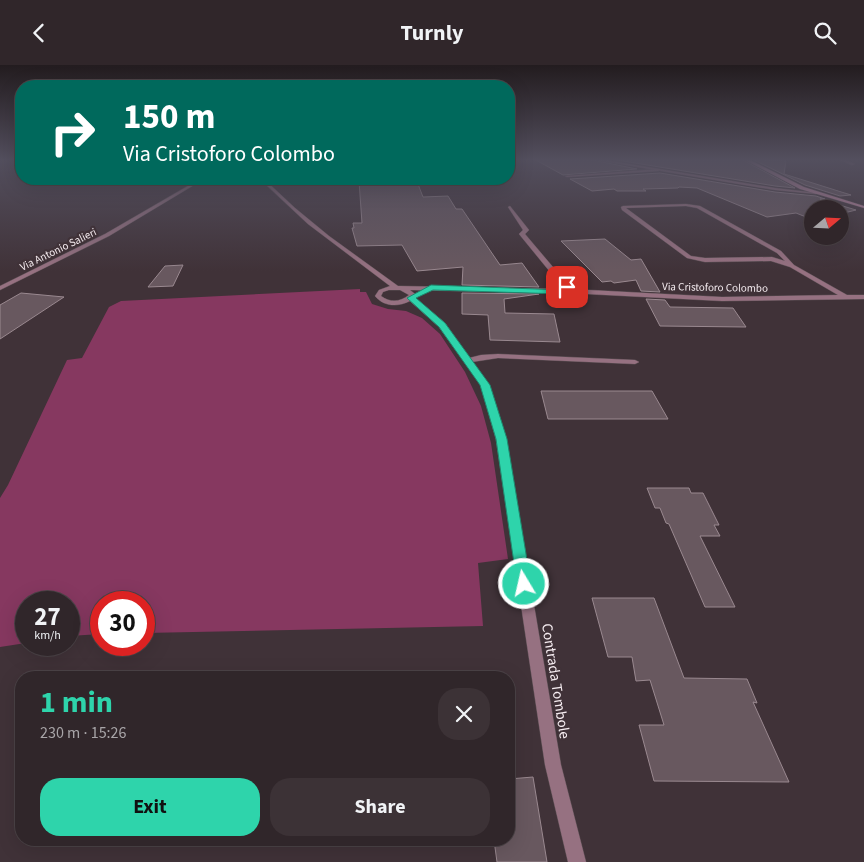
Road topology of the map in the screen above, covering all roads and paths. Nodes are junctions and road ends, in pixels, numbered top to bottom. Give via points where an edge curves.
1 (173, 196) edge
2 (281, 196) edge
3 (827, 196) edge
4 (510, 207) dead end
5 (864, 207) edge
6 (783, 255) junction
7 (767, 258) junction
8 (792, 266) junction
9 (374, 273) junction
10 (431, 287) junction
11 (399, 288) junction
12 (0, 289) edge
13 (567, 291) junction
14 (379, 293) junction
15 (411, 297) junction
16 (846, 297) junction
17 (864, 297) edge
18 (389, 303) junction
19 (432, 316) junction
20 (469, 360) junction
21 (635, 362) dead end
22 (578, 862) edge

1 - 12 street, Via Antonio Salieri via 107,235
2 - 9 street via 326,238
3 - 5 main road
4 - 13 street via 526,230 522,234
6 - 7 street
6 - 7 street via 698,207 623,207 689,257
6 - 8 street
7 - 8 street
8 - 16 street
9 - 11 street
9 - 14 street
10 - 11 street, Via Cristoforo Colombo
10 - 13 street, Via Cristoforo Colombo
10 - 15 street, Via Cristoforo Colombo
11 - 14 street, Via Cristoforo Colombo
11 - 15 street, Contrada Tombole via 409,291
13 - 16 street, Via Cristoforo Colombo via 722,299
14 - 18 street via 381,300
15 - 18 street, Via Cristoforo Colombo via 399,303
15 - 19 street, Contrada Tombole
16 - 17 street, Via Cristoforo Colombo
18 - 19 street, Contrada Tombole
19 - 20 street, Contrada Tombole
20 - 21 street via 498,356
20 - 22 street, Contrada Tombole via 485,385 501,439 553,765

